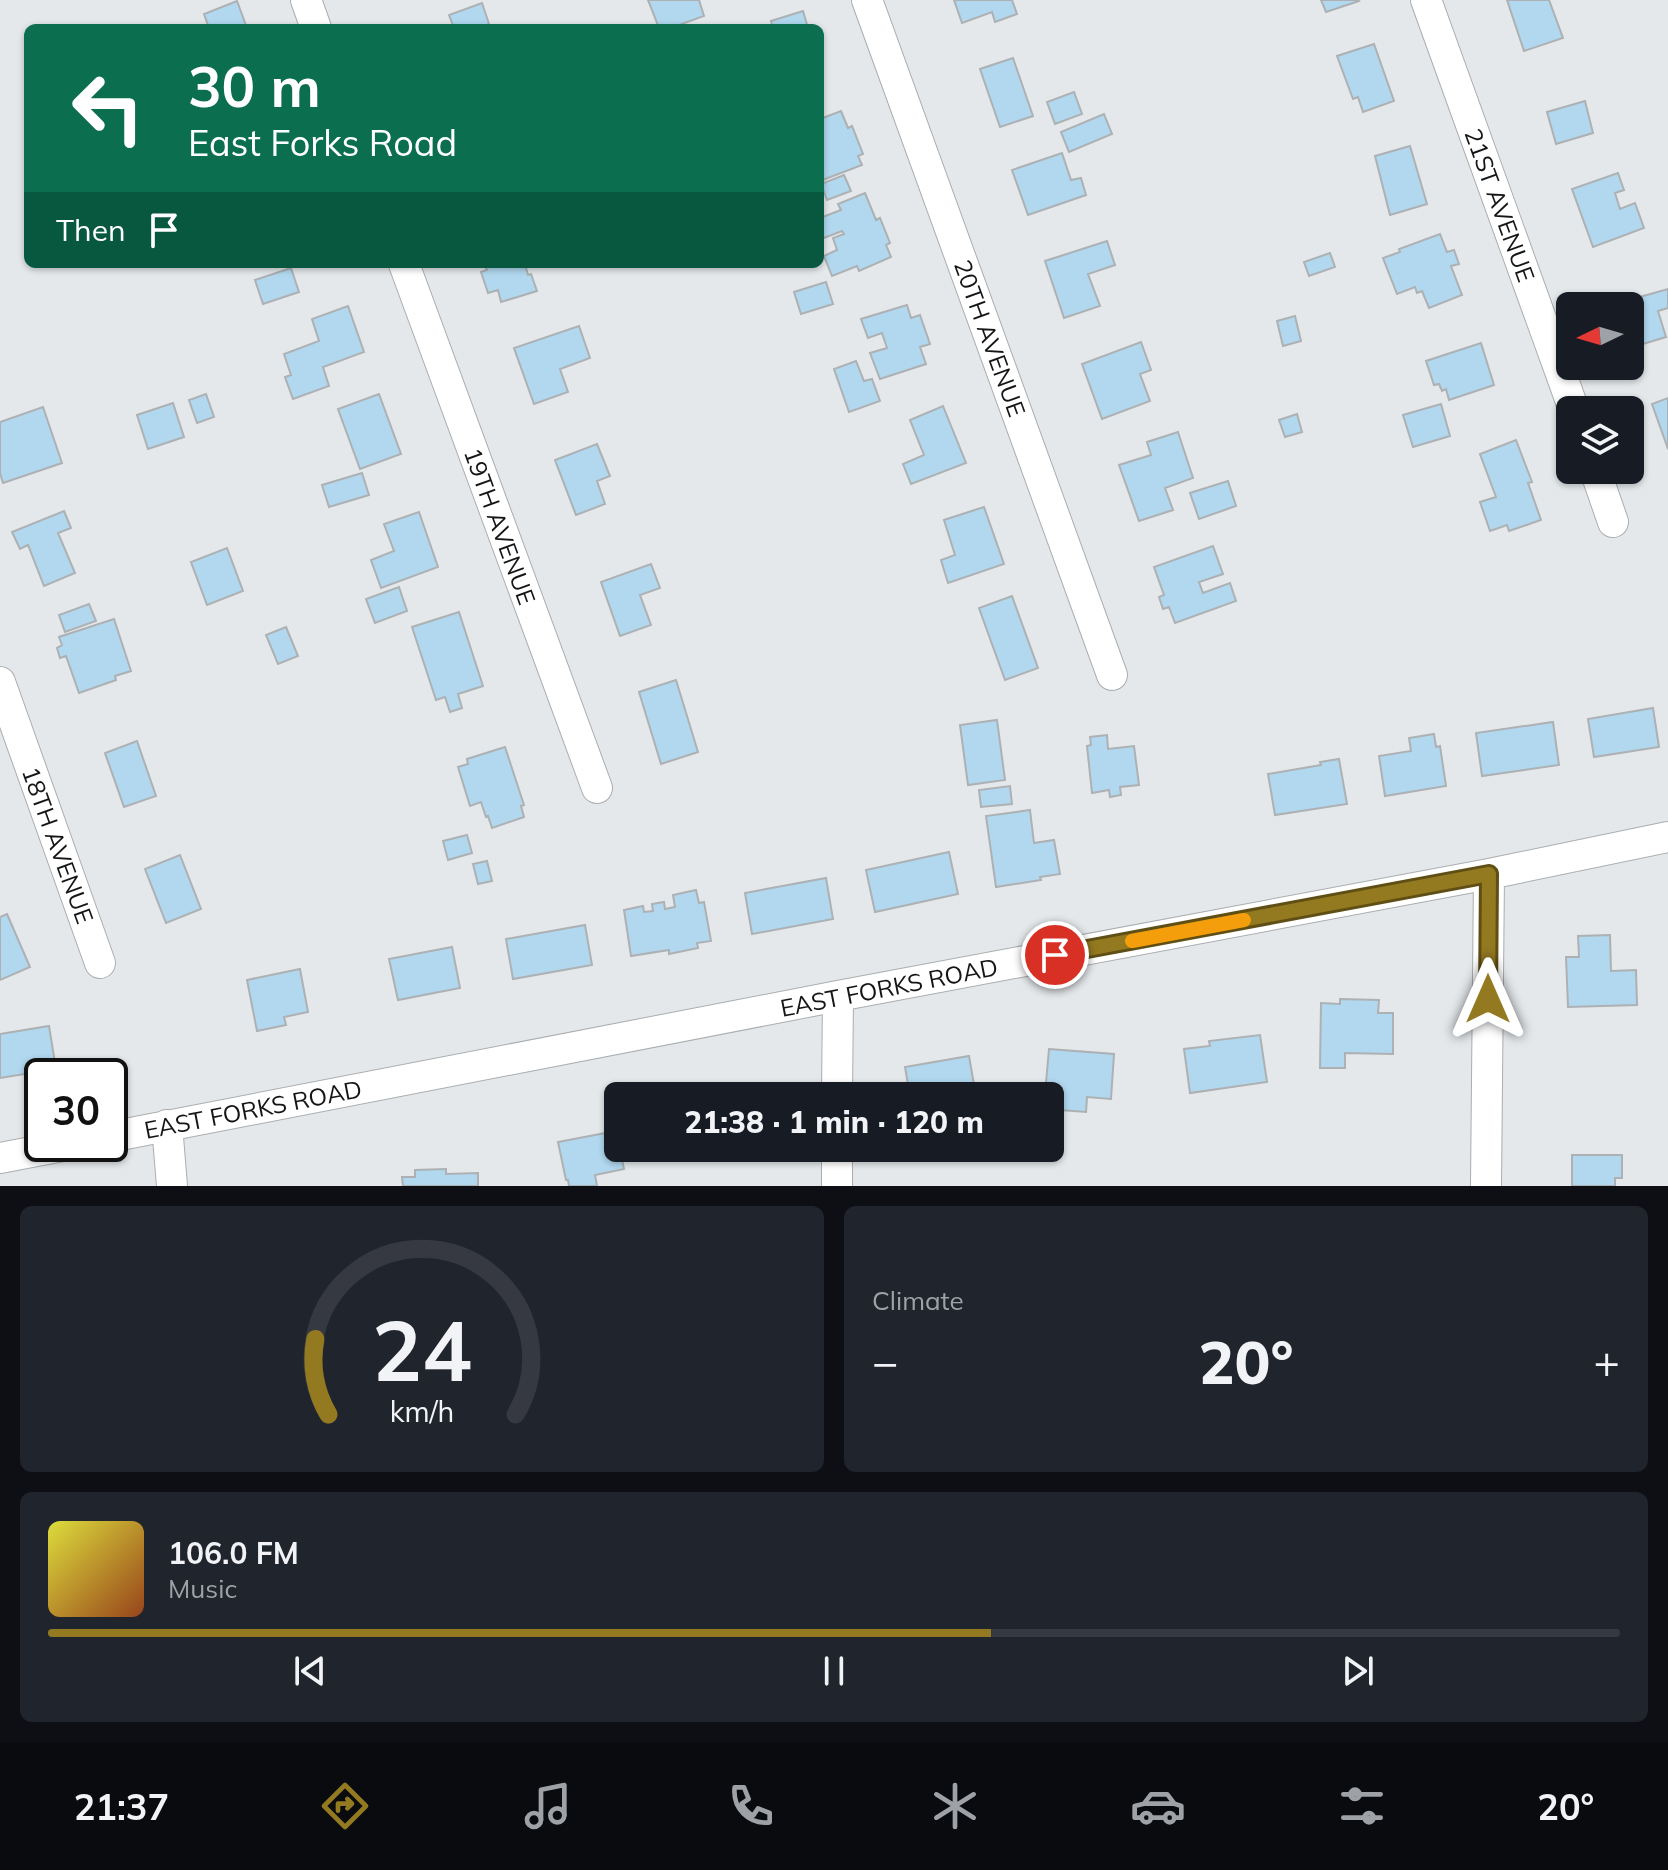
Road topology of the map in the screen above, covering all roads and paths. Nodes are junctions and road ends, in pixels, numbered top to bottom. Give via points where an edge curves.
1 (306, 0) edge
2 (867, 0) edge
3 (1426, 0) edge
4 (315, 24) edge
5 (405, 268) edge
6 (1569, 396) edge
7 (1600, 484) edge
8 (1613, 522) dead end
9 (1112, 675) dead end
10 (0, 682) edge
11 (597, 788) dead end
12 (1668, 837) edge
13 (1489, 874) junction
14 (100, 963) dead end
15 (838, 996) junction
16 (837, 1082) edge
17 (167, 1125) junction
18 (128, 1133) edge
19 (24, 1153) edge
20 (0, 1158) edge
21 (837, 1162) edge
22 (172, 1186) edge
23 (837, 1186) edge
24 (1486, 1186) edge

1 - 4 street
2 - 9 street, 20TH AVENUE
3 - 6 street, 21ST AVENUE
5 - 11 street, 19TH AVENUE
7 - 8 street
10 - 14 street, 18TH AVENUE
12 - 13 street, EAST FORKS ROAD
13 - 15 street, EAST FORKS ROAD
13 - 24 street
15 - 16 street
15 - 17 street, EAST FORKS ROAD
17 - 18 street, EAST FORKS ROAD
17 - 22 street
19 - 20 street
21 - 23 street

